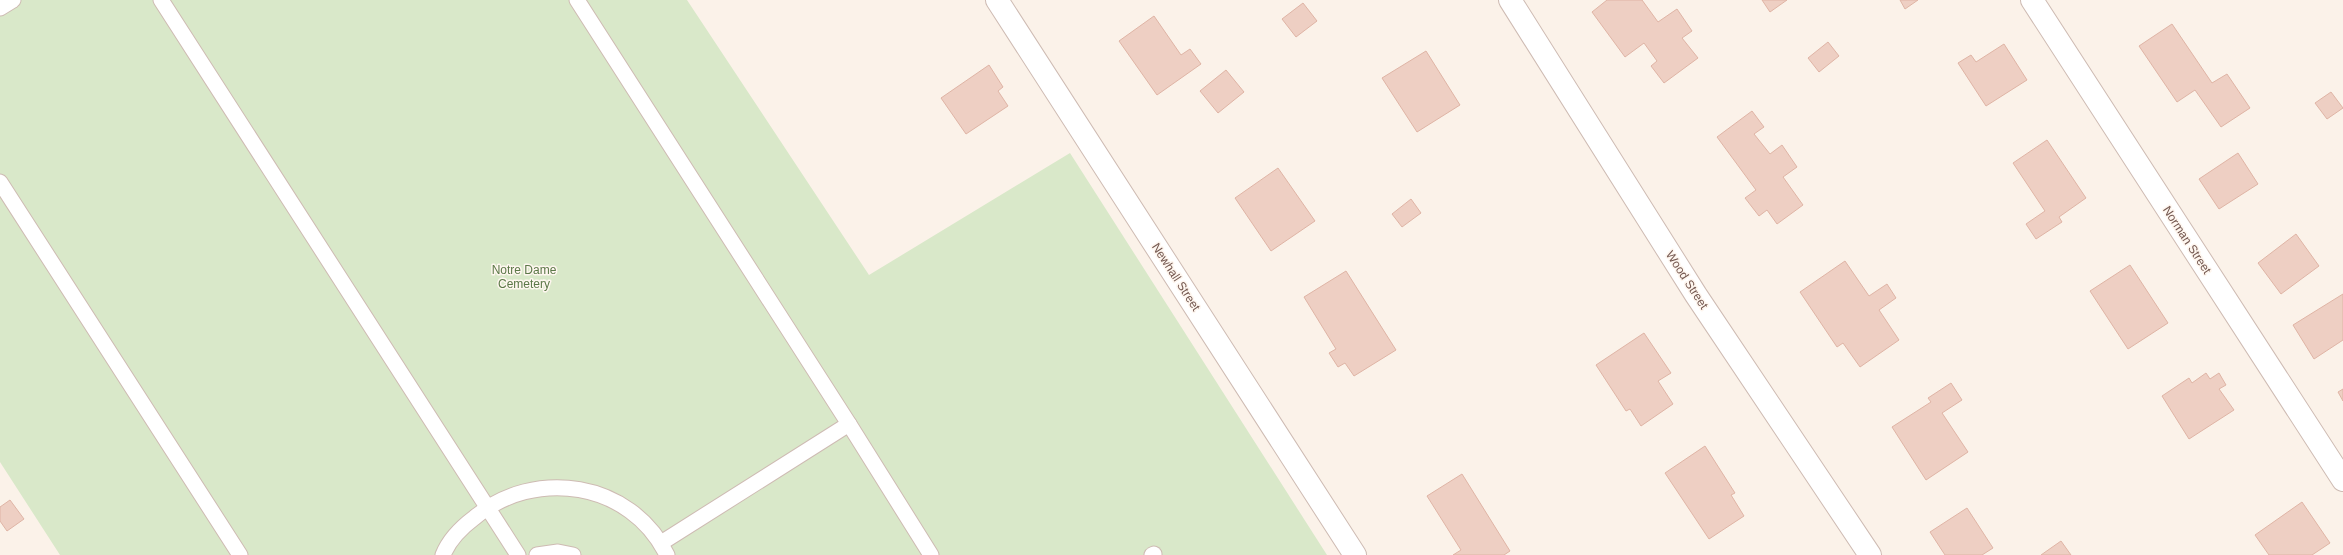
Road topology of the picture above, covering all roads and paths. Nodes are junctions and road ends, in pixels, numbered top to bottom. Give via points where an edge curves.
1 (13, 0) edge
2 (161, 0) edge
3 (577, 0) edge
4 (997, 0) edge
5 (1510, 0) edge
6 (2032, 0) edge
7 (0, 8) edge
8 (0, 182) edge
9 (850, 424) junction
10 (2343, 480) edge
11 (488, 506) junction
12 (664, 549) edge
13 (240, 555) edge
14 (443, 555) edge
15 (518, 555) edge
16 (537, 555) edge
17 (573, 555) edge
18 (931, 555) edge
19 (1355, 555) edge
20 (1870, 555) edge

1 - 7 lane
2 - 11 lane
3 - 9 lane
4 - 19 street, Newhall Street
5 - 20 street, Wood Street via 1696,296
6 - 10 street, Norman Street
8 - 13 lane
9 - 12 lane
9 - 18 lane
11 - 12 lane via 514,493 547,487 580,489 617,503 639,518
11 - 14 lane via 462,528
11 - 15 lane
16 - 17 lane via 558,552

